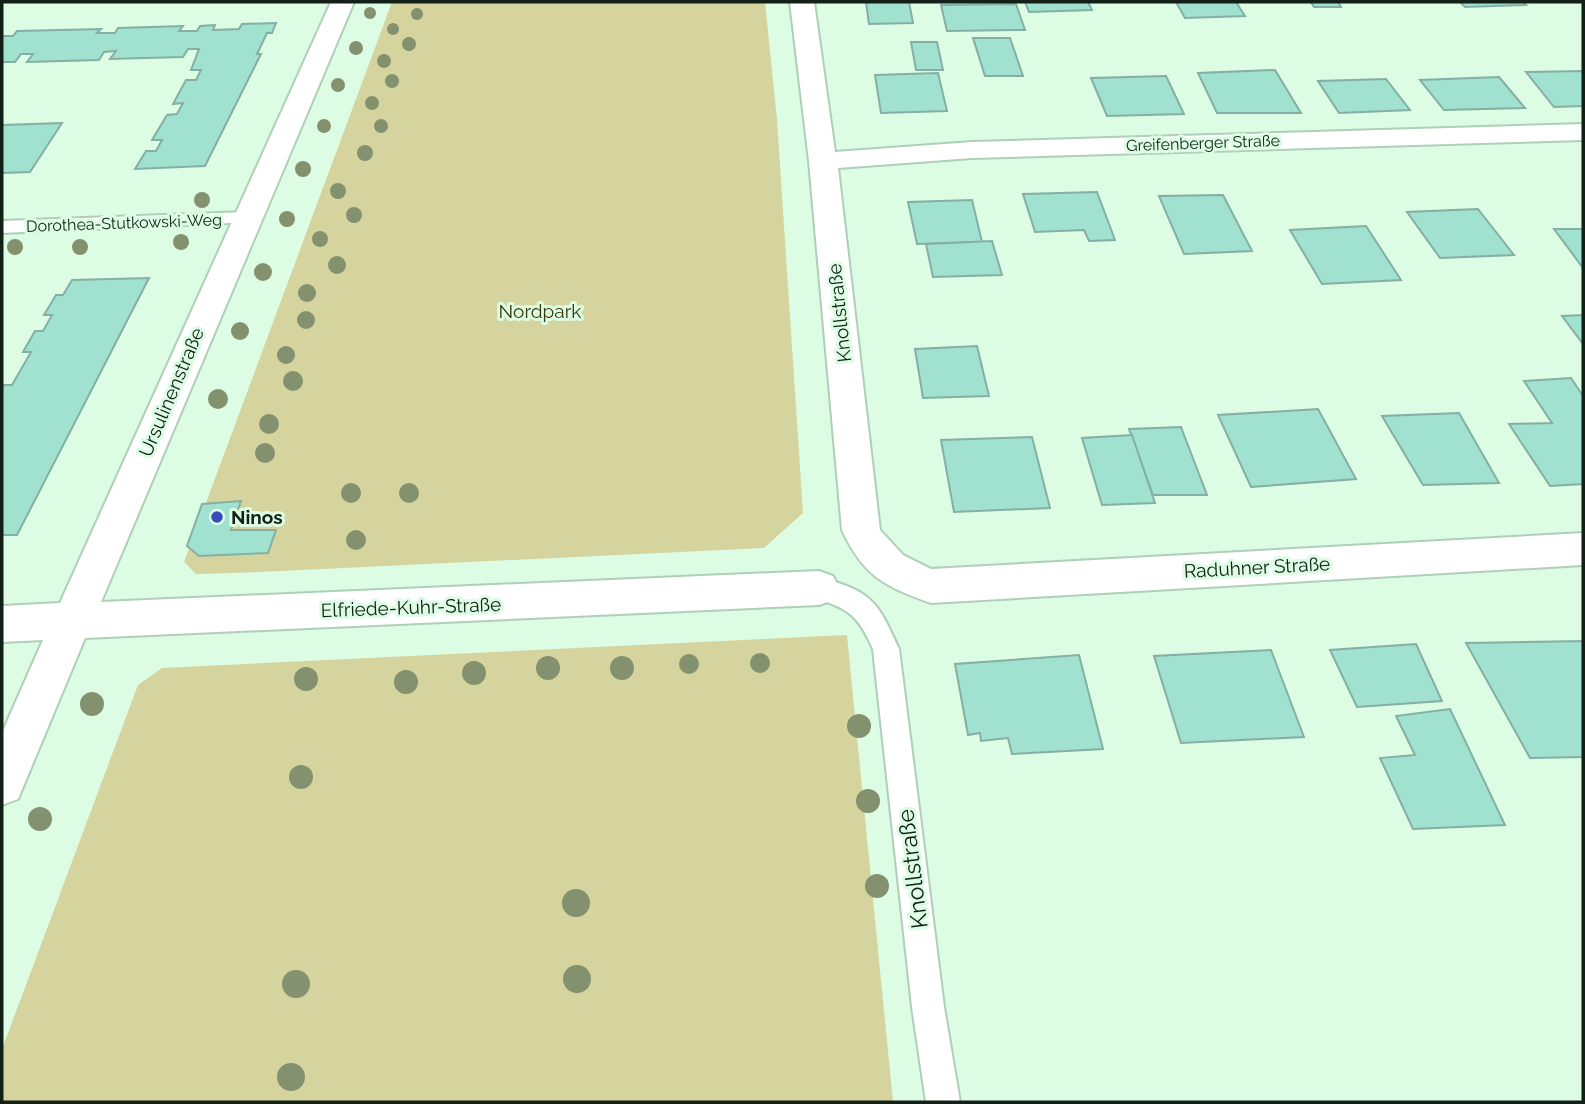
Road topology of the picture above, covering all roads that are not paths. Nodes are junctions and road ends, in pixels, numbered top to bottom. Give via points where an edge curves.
1 (342, 2) edge
2 (802, 2) edge
3 (1583, 132) edge
4 (823, 161) junction
5 (246, 218) junction
6 (2, 227) edge
7 (1583, 549) edge
8 (932, 586) joint
9 (819, 588) joint
10 (73, 620) junction
11 (2, 624) edge
12 (2, 783) edge
13 (943, 1102) edge

1 - 5 street, Ursulinenstraße
2 - 4 street, Knollstraße
3 - 4 street, Greifenberger Straße via 981,150
4 - 8 street, Knollstraße via 861,530 869,550 895,573
5 - 6 lane, Dorothea-Stutkowski-Weg
5 - 10 street, Ursulinenstraße
7 - 8 street, Raduhner Straße
9 - 10 street, Elfriede-Kuhr-Straße
9 - 13 lane, Knollstraße via 855,597 872,616 886,649
10 - 11 street, Elfriede-Kuhr-Straße
10 - 12 street, Ursulinenstraße

